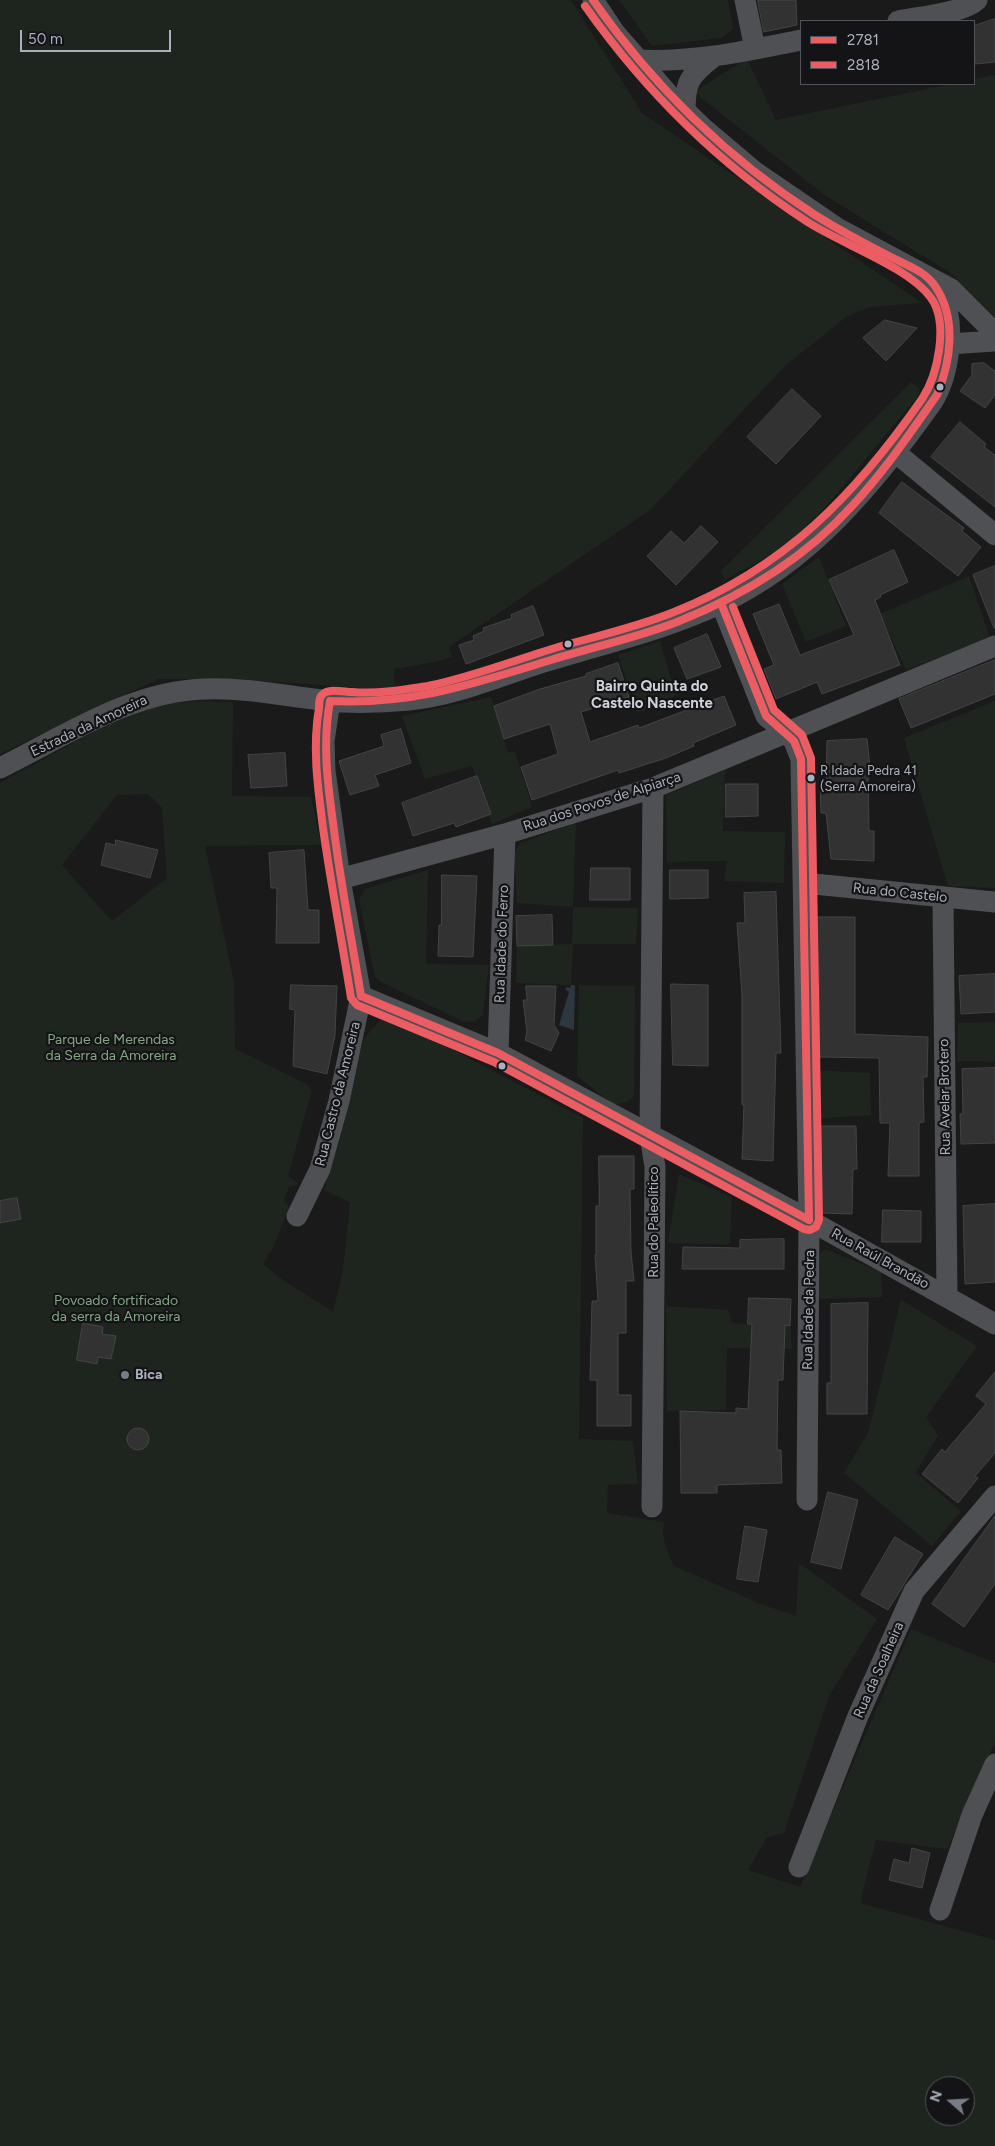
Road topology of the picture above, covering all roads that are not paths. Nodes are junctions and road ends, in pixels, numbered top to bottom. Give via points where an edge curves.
1 (593, 0) edge
2 (745, 0) edge
3 (977, 0) edge
4 (903, 20) edge
5 (800, 40) edge
6 (755, 49) junction
7 (712, 58) junction
8 (637, 60) junction
9 (658, 84) junction
10 (685, 112) junction
11 (915, 270) junction
12 (995, 333) edge
13 (995, 341) edge
14 (948, 344) junction
15 (896, 452) junction
16 (995, 535) edge
17 (721, 603) junction
18 (995, 646) edge
19 (330, 700) junction
20 (786, 732) junction
21 (0, 768) edge
22 (653, 788) junction
23 (505, 834) junction
24 (340, 879) junction
25 (804, 883) junction
26 (943, 898) junction
27 (995, 902) edge
28 (361, 996) junction
29 (498, 1053) junction
30 (650, 1134) junction
31 (297, 1216) dead end
32 (809, 1220) junction
33 (946, 1296) junction
34 (995, 1324) edge
35 (995, 1496) edge
36 (807, 1500) dead end
37 (652, 1507) dead end
38 (995, 1764) edge
39 (799, 1867) dead end
40 (940, 1910) dead end

1 - 8 street via 614,33
2 - 6 street
3 - 4 street via 972,5
5 - 6 street
6 - 7 street
7 - 8 street via 670,62
7 - 9 street
7 - 10 street via 690,77 686,87
8 - 9 street
9 - 10 street
10 - 11 street via 754,172 815,215
11 - 12 street via 956,291
11 - 14 street, Estrada da Amoreira via 932,282 941,295 948,319
13 - 14 street
14 - 15 street, Estrada da Amoreira via 946,374 937,395
15 - 16 street
15 - 17 street, Estrada da Amoreira via 852,506 814,541 778,570
17 - 19 street, Estrada da Amoreira via 664,626 452,691 409,700
17 - 20 street, Rua Idade da Pedra via 766,716
18 - 20 street, Rua dos Povos de Alpiarça
19 - 21 street, Estrada da Amoreira via 235,689 170,692 132,703
19 - 24 street, Rua Castro da Amoreira via 324,754
20 - 22 street, Rua dos Povos de Alpiarça
20 - 25 street, Rua Idade da Pedra via 801,759
22 - 23 street, Rua dos Povos de Alpiarça
22 - 30 street, Rua do Paleolítico
23 - 24 street, Rua dos Povos de Alpiarça
23 - 29 street, Rua Idade do Ferro
24 - 28 street, Rua Castro da Amoreira
25 - 26 street, Rua do Castelo
25 - 32 street, Rua Idade da Pedra
26 - 27 street, Rua do Castelo
26 - 33 street, Rua Avelar Brotero
28 - 29 street, Rua Raúl Brandão
28 - 31 street, Rua Castro da Amoreira via 341,1092 320,1169
29 - 30 street, Rua Raúl Brandão
30 - 32 street, Rua Raúl Brandão
30 - 37 street, Rua do Paleolítico via 655,1167
32 - 33 street, Rua Raúl Brandão
32 - 36 street, Rua Idade da Pedra
33 - 34 street, Rua Raúl Brandão
35 - 39 street, Rua da Soalheira via 914,1591 858,1716
38 - 40 street via 972,1815

